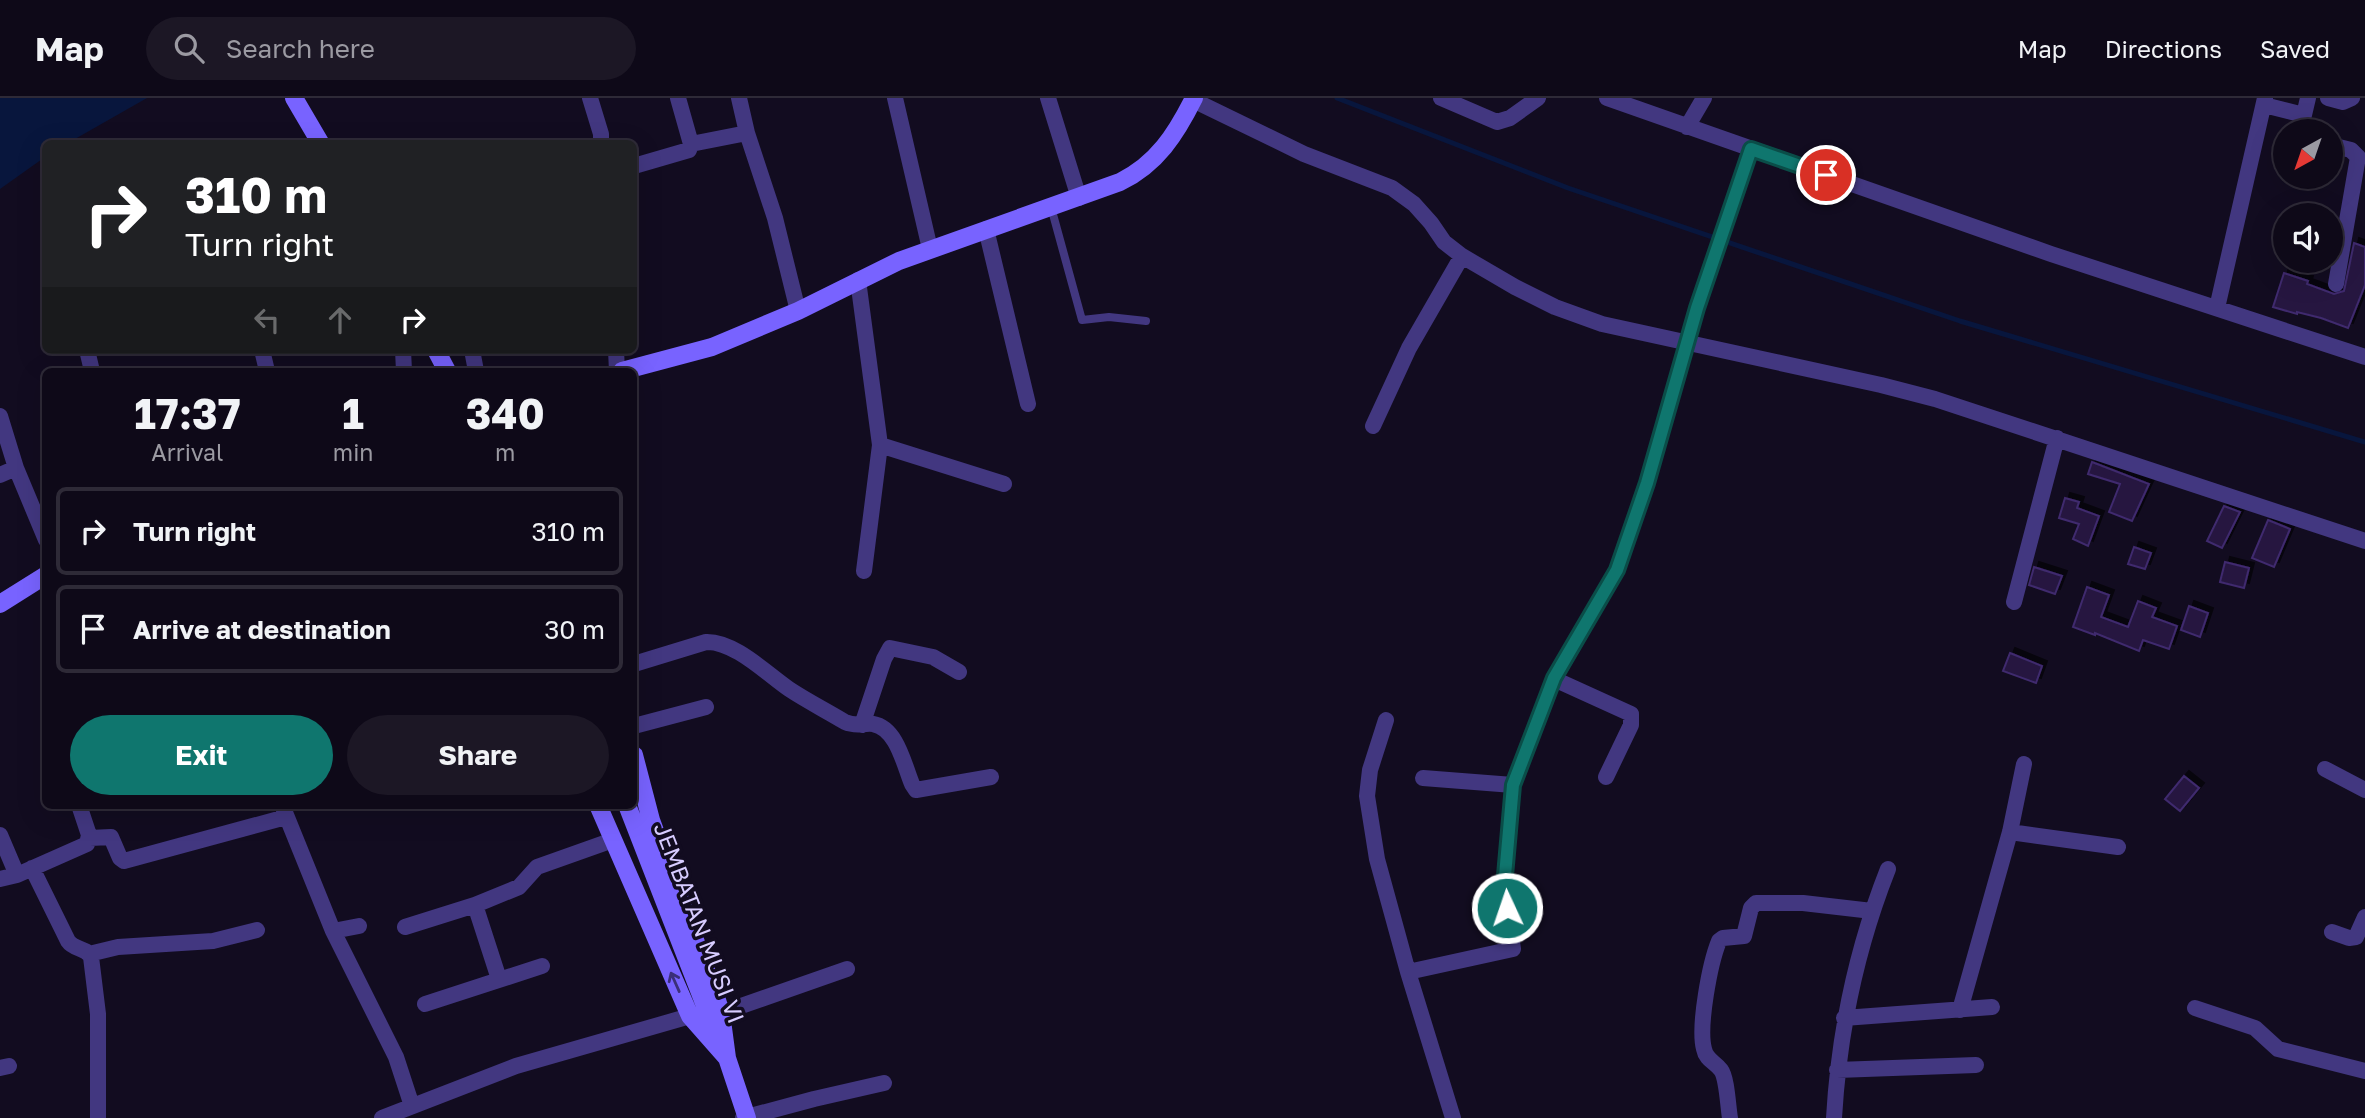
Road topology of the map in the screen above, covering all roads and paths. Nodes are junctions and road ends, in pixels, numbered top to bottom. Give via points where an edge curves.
1 (294, 98) edge
2 (590, 98) edge
3 (678, 98) edge
4 (739, 98) edge
5 (895, 98) edge
6 (1048, 98) edge
7 (1441, 98) edge
8 (1538, 98) edge
9 (1607, 98) edge
10 (1704, 98) edge
11 (2308, 98) edge
12 (2328, 98) edge
13 (2352, 98) edge
14 (1193, 99) edge
15 (2264, 102) edge
16 (2296, 119) edge
17 (2305, 119) edge
18 (1687, 127) junction
19 (747, 133) junction
20 (319, 140) edge
21 (601, 140) edge
22 (691, 144) junction
23 (2343, 148) edge
24 (1751, 149) junction
25 (637, 165) edge
26 (1079, 198) junction
27 (1047, 208) junction
28 (986, 229) junction
29 (930, 249) junction
30 (1462, 256) junction
31 (858, 280) junction
32 (2336, 284) dead end
33 (2217, 307) junction
34 (798, 311) junction
35 (1146, 321) dead end
36 (1687, 342) junction
37 (2365, 358) edge
38 (632, 368) edge
39 (1028, 404) dead end
40 (0, 416) edge
41 (1373, 426) dead end
42 (2057, 438) junction
43 (880, 445) junction
44 (16, 468) junction
45 (0, 475) edge
46 (1004, 484) dead end
47 (42, 530) edge
48 (2365, 541) edge
49 (864, 571) dead end
50 (42, 578) edge
51 (2014, 602) dead end
52 (0, 604) edge
53 (637, 663) edge
54 (959, 672) dead end
55 (1554, 678) junction
56 (706, 707) dead end
57 (1385, 720) dead end
58 (637, 725) edge
59 (862, 725) junction
60 (2024, 764) dead end
61 (637, 766) edge
62 (2325, 769) dead end
63 (991, 777) dead end
64 (1606, 777) dead end
65 (1423, 778) dead end
66 (1513, 785) junction
67 (2365, 790) edge
68 (80, 809) edge
69 (600, 809) edge
70 (629, 809) edge
71 (284, 811) edge
72 (2010, 832) junction
73 (0, 835) edge
74 (90, 838) junction
75 (613, 840) junction
76 (2118, 847) dead end
77 (1888, 869) dead end
78 (24, 871) junction
79 (0, 879) edge
80 (475, 905) junction
81 (1872, 911) junction
82 (2365, 917) edge
83 (359, 926) dead end
84 (405, 927) dead end
85 (257, 930) dead end
86 (333, 931) junction
87 (2332, 932) dead end
88 (89, 954) junction
89 (542, 966) dead end
90 (846, 969) dead end
91 (1408, 971) junction
92 (499, 979) junction
93 (425, 1004) dead end
94 (1992, 1007) dead end
95 (2195, 1008) dead end
96 (1960, 1010) junction
97 (721, 1013) junction
98 (691, 1016) junction
99 (1844, 1018) junction
100 (727, 1058) junction
101 (1976, 1065) dead end
102 (1837, 1070) junction
103 (2365, 1071) edge
104 (884, 1083) dead end
105 (412, 1106) junction
106 (98, 1118) edge
107 (382, 1118) edge
108 (745, 1118) edge
109 (1454, 1118) edge
110 (1730, 1118) edge
111 (1834, 1118) edge

1 - 20 street
2 - 21 street
3 - 22 street
4 - 19 street
5 - 29 street
6 - 26 street
7 - 8 street via 1497,122
9 - 18 street
10 - 18 street
11 - 17 street
12 - 13 street via 2343,102
14 - 26 street via 1167,145 1147,166
14 - 30 street via 1304,154 1392,188 1414,204 1444,242
15 - 16 street
15 - 33 street
18 - 24 street
19 - 22 street
19 - 34 street via 775,218
22 - 25 street via 686,152
23 - 32 street via 2358,157
24 - 33 street
24 - 36 street
26 - 27 street
27 - 28 street
27 - 35 lane via 1082,320
28 - 29 street
28 - 39 street
29 - 31 street
30 - 36 street via 1567,312
30 - 41 street via 1409,348
31 - 34 street
31 - 43 street
33 - 37 street
34 - 38 street via 712,347
36 - 42 street via 1936,399
36 - 55 street via 1617,570
40 - 44 street
42 - 48 street
42 - 51 street
43 - 46 street
43 - 49 street
44 - 45 street
44 - 47 street
50 - 52 street
53 - 59 street via 706,642 718,643 845,722
54 - 59 street via 933,657 890,648
55 - 64 street via 1631,714 1631,725
55 - 66 street
56 - 58 street
57 - 91 street via 1367,796 1377,859
59 - 63 street via 879,726 894,740 916,790
60 - 72 street
61 - 97 street via 651,820
62 - 67 street
65 - 66 street
66 - 91 street via 1504,887 1513,949
68 - 74 street
69 - 75 street
70 - 100 street, JEMBATAN MUSI VI
71 - 74 street via 124,861 111,837
71 - 86 street
72 - 76 street
72 - 96 street
73 - 78 street
74 - 78 street via 84,846
75 - 80 street via 537,867 519,887
98 -> 75 street
77 - 81 street
78 - 79 street
78 - 88 street via 68,942
80 - 84 street
80 - 92 street
81 - 99 street
81 - 110 street via 1758,903 1751,908 1744,936 1719,941 1702,1034 1705,1053 1723,1073
82 - 87 street via 2356,937
83 - 86 street
85 - 88 street via 214,941 118,947
86 - 105 street via 396,1057
88 - 106 street via 98,1014
89 - 92 street
90 - 97 street
91 - 109 street
92 - 93 street
94 - 96 street
95 - 103 street via 2255,1028 2278,1049
96 - 99 street
97 - 100 street
98 - 100 street
98 - 105 street via 516,1066
99 - 102 street
100 - 108 street
101 - 102 street
102 - 111 street
104 - 108 street
105 - 107 street

